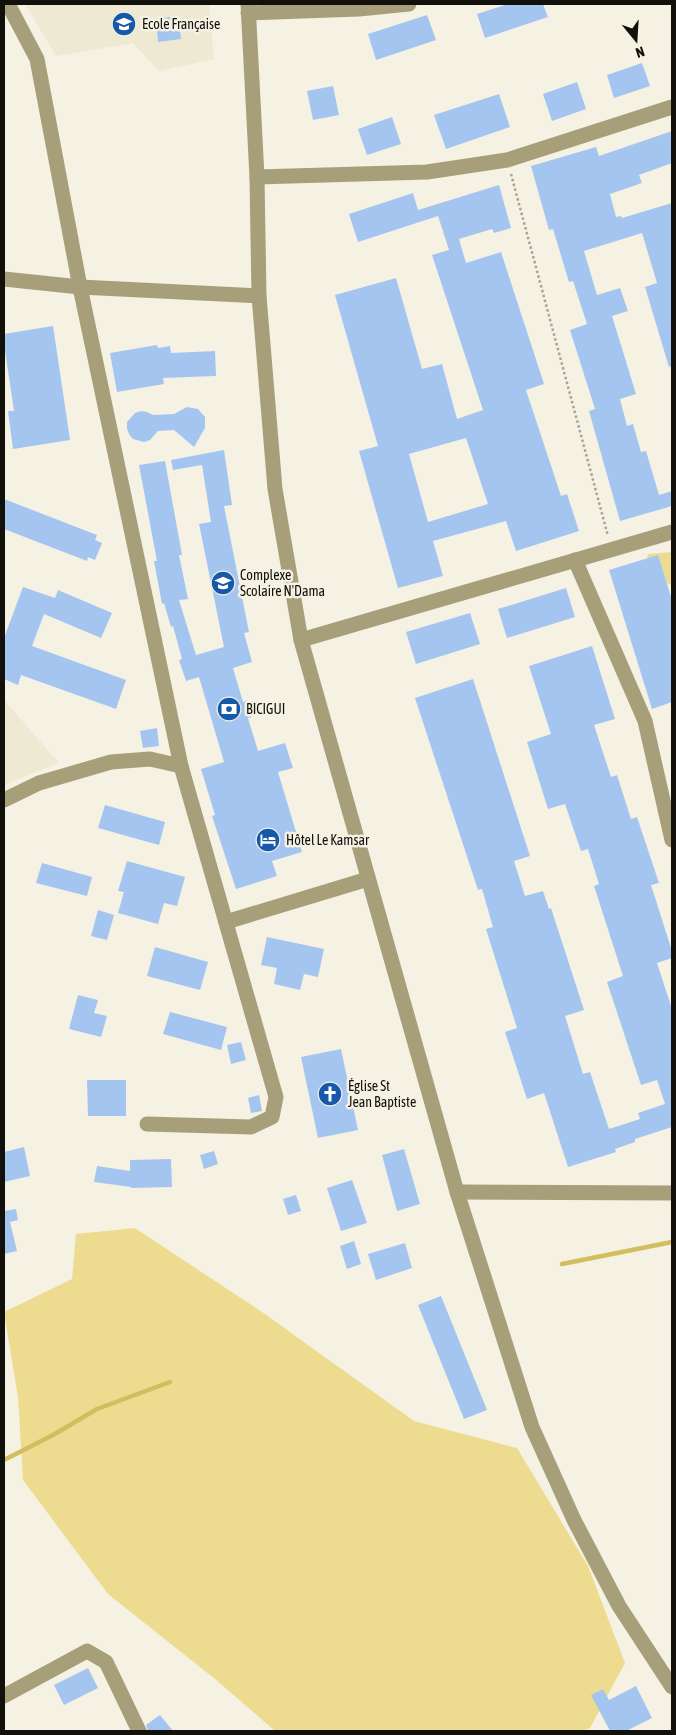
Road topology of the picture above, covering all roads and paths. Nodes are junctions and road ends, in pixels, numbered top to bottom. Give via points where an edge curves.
1 (8, 4) edge
2 (409, 4) edge
3 (248, 8) edge
4 (672, 107) edge
5 (507, 160) junction
6 (257, 177) junction
7 (4, 279) edge
8 (80, 287) junction
9 (260, 296) junction
10 (672, 532) edge
11 (612, 550) junction
12 (575, 560) junction
13 (301, 640) junction
14 (181, 766) junction
15 (4, 800) edge
16 (672, 840) edge
17 (368, 879) junction
18 (226, 922) junction
19 (147, 1124) dead end
20 (457, 1192) junction
21 (672, 1193) edge
22 (672, 1687) edge
23 (4, 1696) edge
24 (139, 1731) edge

1 - 8 street via 37,59
2 - 3 street via 360,9
3 - 6 street
4 - 5 street
5 - 6 street via 427,172
5 - 11 path
6 - 9 street
7 - 8 street
8 - 9 street
8 - 14 street
9 - 13 street via 275,489
10 - 11 street
11 - 12 street
12 - 13 street
12 - 16 street via 645,721
13 - 17 street
14 - 15 street via 150,759 111,762 39,783
14 - 18 street
17 - 18 street
17 - 20 street
18 - 19 street via 276,1097 272,1117 251,1127
20 - 21 street
20 - 22 street via 532,1428 574,1520 619,1606
23 - 24 street via 87,1652 106,1662

